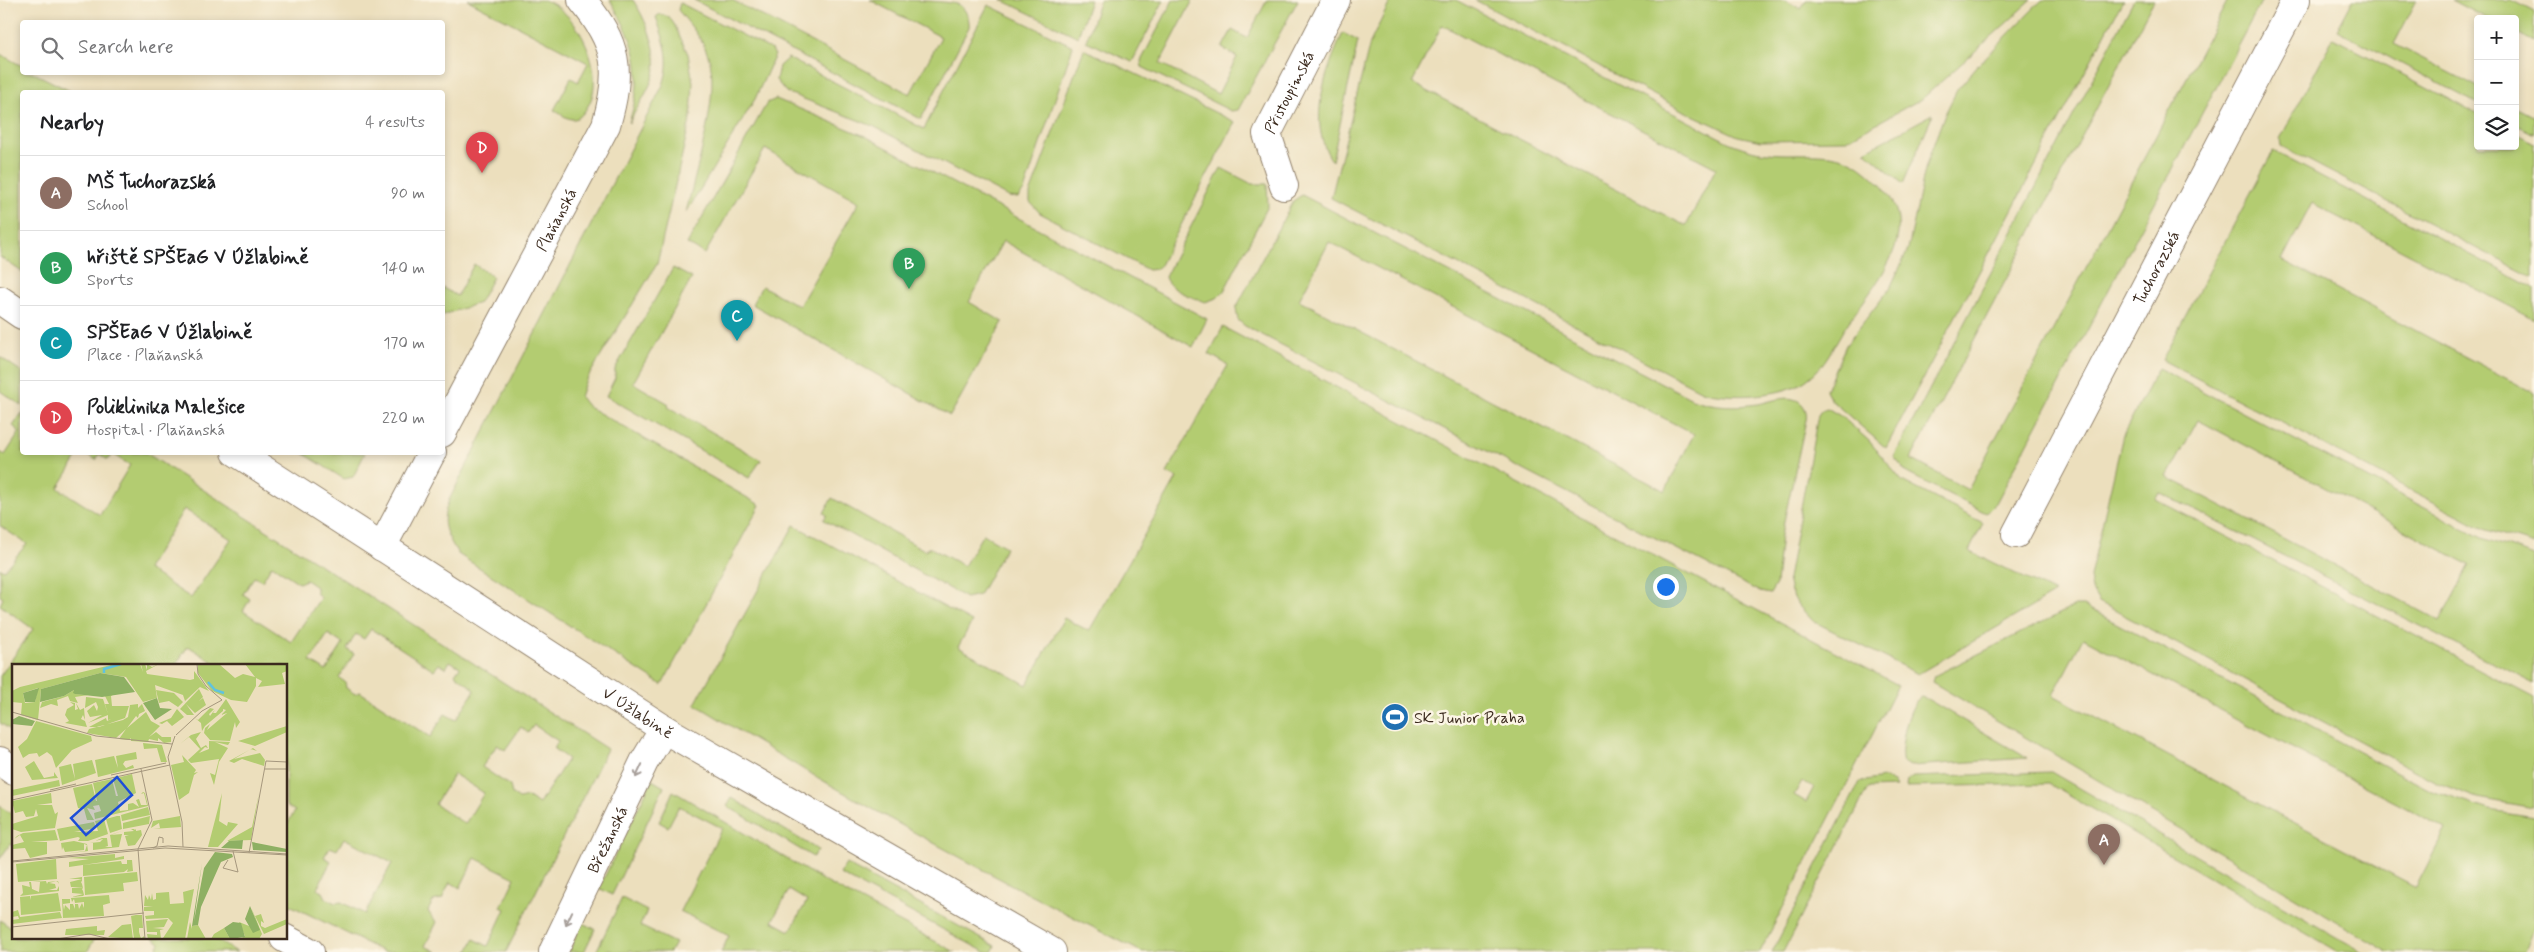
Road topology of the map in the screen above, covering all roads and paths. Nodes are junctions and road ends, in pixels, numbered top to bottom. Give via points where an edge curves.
1 (582, 0) edge
2 (1336, 0) edge
3 (2296, 0) edge
4 (1284, 186) dead end
5 (0, 300) edge
6 (20, 313) edge
7 (445, 427) edge
8 (241, 455) edge
9 (430, 455) edge
10 (2016, 534) dead end
11 (382, 547) junction
12 (664, 729) junction
13 (0, 761) edge
14 (12, 769) edge
15 (288, 940) edge
16 (1040, 949) edge
17 (310, 952) edge
18 (553, 952) edge

1 - 7 street, Plaňanská via 605,30 614,54 614,99 606,125
2 - 4 street, Přistoupimská via 1267,134
3 - 10 street, Tuchorazská
5 - 6 street
8 - 11 street, V Úžlabině
9 - 11 street
11 - 12 street, V Úžlabině
12 - 16 street, V Úžlabině
12 -> 18 street, Břežanská via 644,762
13 - 14 street
15 - 17 street

